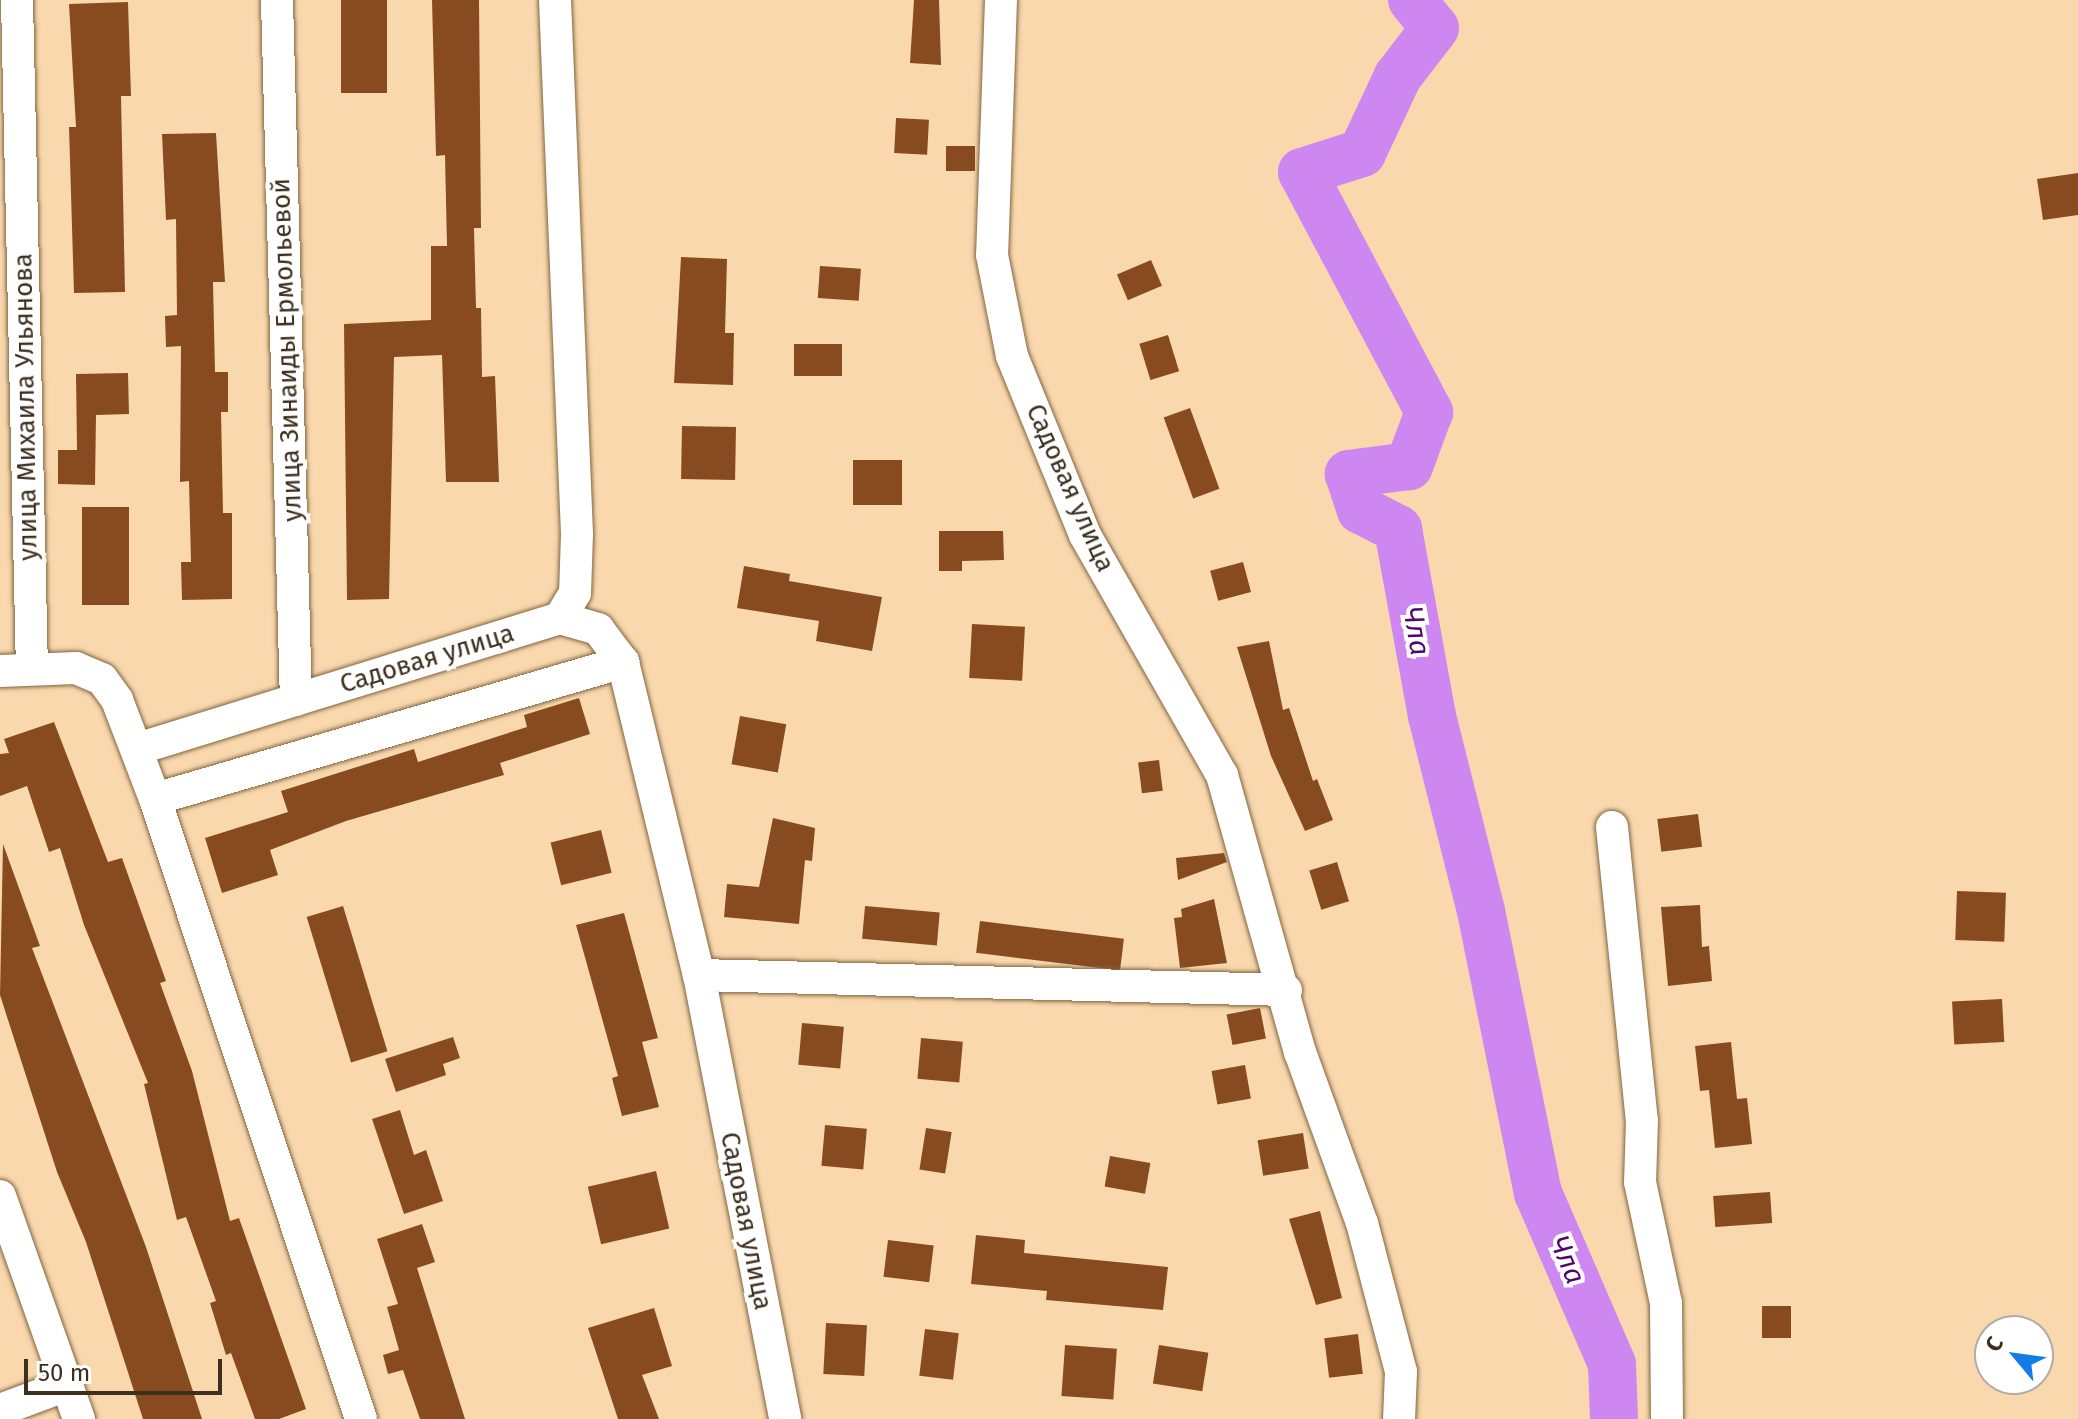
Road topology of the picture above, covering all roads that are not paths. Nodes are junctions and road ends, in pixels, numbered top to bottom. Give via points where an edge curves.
1 (17, 0) edge
2 (277, 0) edge
3 (555, 0) edge
4 (1001, 0) edge
5 (560, 618) junction
6 (623, 662) junction
7 (43, 669) junction
8 (0, 671) edge
9 (296, 700) junction
10 (137, 749) junction
11 (155, 799) junction
12 (1612, 827) dead end
13 (699, 975) junction
14 (1286, 990) junction
15 (0, 1196) edge
16 (67, 1385) junction
17 (0, 1410) edge
18 (79, 1419) edge
19 (361, 1419) edge
20 (785, 1419) edge
21 (1399, 1419) edge
22 (1667, 1419) edge

1 - 7 street, улица Михаила Ульянова
2 - 9 street, улица Зинаиды Ермольевой
3 - 5 street via 577,534 575,593
4 - 14 street, Садовая улица via 992,255 1012,356 1085,535 1222,775
5 - 6 street, Садовая улица via 598,629
5 - 9 street, Садовая улица
6 - 11 street
6 - 13 street, Садовая улица
7 - 8 street
7 - 10 street via 76,668 102,679 117,700
9 - 10 street, Садовая улица
10 - 11 street
11 - 19 street
12 - 22 street via 1642,1120 1640,1182 1666,1303
13 - 14 street
13 - 20 street, Садовая улица
14 - 21 street, Садовая улица via 1300,1052 1362,1223 1401,1372
15 - 16 street
16 - 17 street
16 - 18 street

